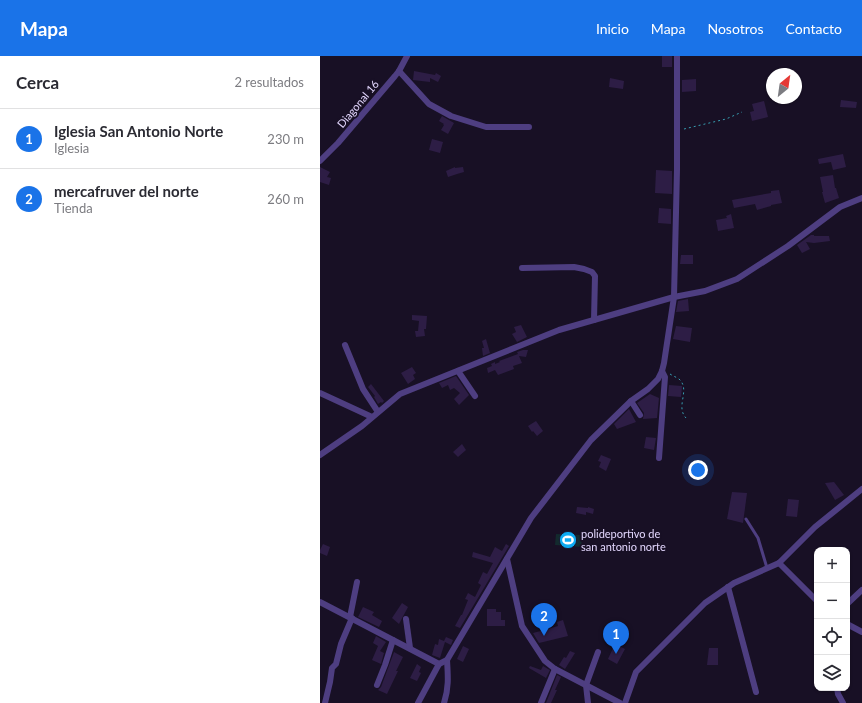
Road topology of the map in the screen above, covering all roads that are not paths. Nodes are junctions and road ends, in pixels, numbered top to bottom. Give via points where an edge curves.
1 (407, 56) edge
2 (677, 56) edge
3 (399, 71) junction
4 (529, 127) dead end
5 (320, 161) edge
6 (862, 198) edge
7 (522, 268) dead end
8 (674, 297) junction
9 (594, 320) junction
10 (345, 345) dead end
11 (458, 371) junction
12 (662, 371) junction
13 (320, 393) edge
14 (475, 396) dead end
15 (631, 401) junction
16 (378, 412) junction
17 (640, 415) dead end
18 (372, 417) junction
19 (321, 454) edge
20 (659, 458) dead end
21 (862, 488) edge
22 (746, 519) dead end
23 (507, 559) junction
24 (779, 563) junction
25 (767, 568) junction
26 (357, 582) dead end
27 (728, 587) junction
28 (862, 590) edge
29 (814, 598) edge
30 (850, 601) edge
31 (320, 602) edge
32 (351, 618) junction
33 (406, 619) dead end
34 (850, 626) edge
35 (862, 632) edge
36 (393, 640) junction
37 (410, 648) junction
38 (598, 652) dead end
39 (447, 660) junction
40 (439, 664) junction
41 (554, 669) junction
42 (377, 685) dead end
43 (586, 686) junction
44 (838, 691) edge
45 (756, 692) dead end
46 (324, 703) edge
47 (418, 703) edge
48 (444, 703) edge
49 (541, 703) edge
50 (588, 703) edge
51 (620, 703) edge
52 (625, 703) edge
53 (843, 703) edge

1 - 3 street, Diagonal 16
2 - 8 street
3 - 4 street via 429,104 451,116 486,127
3 - 5 street, Diagonal 16
6 - 8 street via 840,207 788,246 737,278 705,291
7 - 9 street via 574,267 592,272 595,276
8 - 9 street
8 - 12 street
9 - 11 street via 559,330
10 - 16 street via 363,389
11 - 14 street
11 - 16 street via 400,394
12 - 15 street via 648,389
12 - 20 street via 665,377
13 - 18 street
15 - 17 street
15 - 23 street via 591,440 531,518
16 - 18 street
18 - 19 street
21 - 24 street via 815,527
22 - 25 lane via 758,538
23 - 39 street
23 - 41 street via 522,626 545,661
24 - 25 street
24 - 29 street
25 - 27 street
26 - 32 street
27 - 45 street
27 - 52 street via 705,603 636,672
28 - 30 street
31 - 32 street
32 - 36 street
32 - 46 street via 340,644 336,664 332,668
33 - 37 street
34 - 35 street
36 - 37 street
36 - 42 street
37 - 40 street
38 - 43 street
39 - 40 street
39 - 48 street via 449,680
40 - 47 street
41 - 43 street
41 - 49 street
43 - 50 street
43 - 51 street
44 - 53 street

